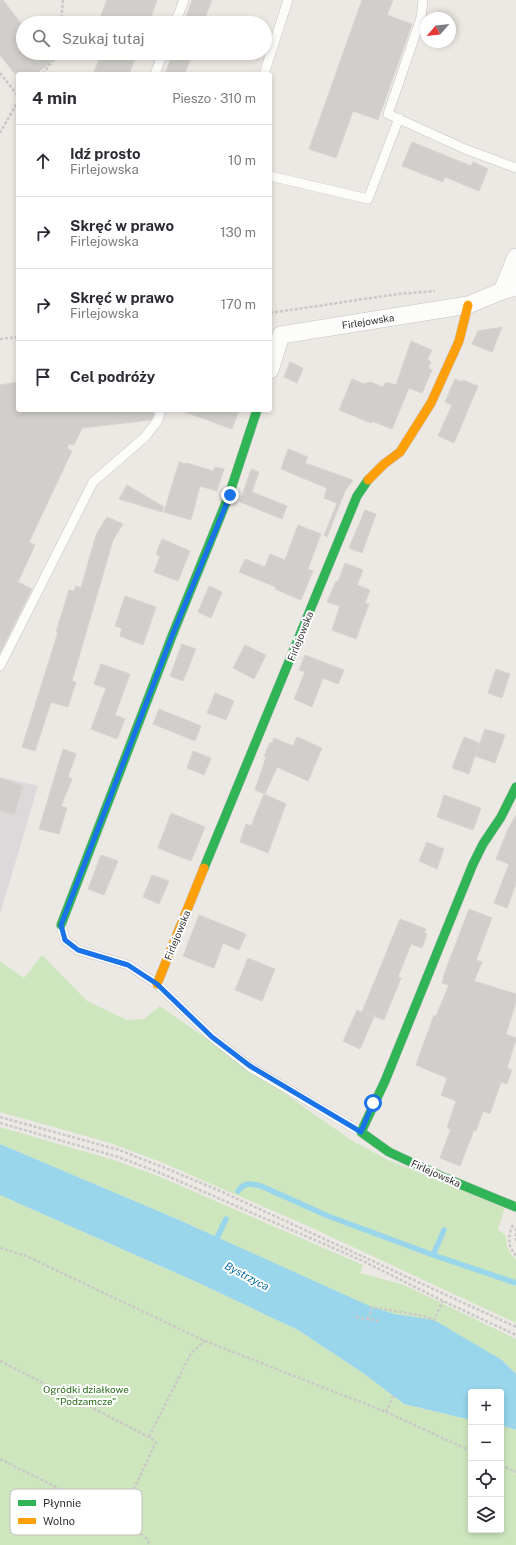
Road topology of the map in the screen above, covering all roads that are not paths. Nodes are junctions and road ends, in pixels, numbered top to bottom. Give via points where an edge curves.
1 (184, 0) edge
2 (288, 0) edge
3 (423, 0) edge
4 (178, 16) edge
5 (272, 49) edge
6 (160, 60) edge
7 (269, 60) edge
8 (156, 72) edge
9 (265, 72) edge
10 (399, 118) junction
11 (516, 168) edge
12 (272, 176) edge
13 (516, 257) edge
14 (509, 289) edge
15 (468, 305) junction
16 (276, 336) edge
17 (272, 359) edge
18 (160, 412) edge
19 (256, 412) edge
20 (0, 666) edge
21 (516, 787) edge
22 (61, 925) joint
23 (157, 984) junction
24 (361, 1132) junction
25 (516, 1207) edge

1 - 4 lane
2 - 5 lane
3 - 10 lane via 421,18 388,114
6 - 8 lane
7 - 9 lane
10 - 11 lane via 464,149
10 - 12 lane via 368,199
13 - 14 street, Firlejowska
14 - 15 street, Firlejowska
15 - 16 street, Firlejowska
15 - 23 street, Firlejowska via 459,340 431,403 400,452 369,478 357,496
16 - 17 street, Firlejowska
18 - 20 lane via 158,420 145,437 93,482
19 - 22 street, Firlejowska via 230,495 172,636
21 - 24 street via 473,864 385,1081
22 - 23 lane, Firlejowska via 65,940 78,950 128,965
23 - 24 lane, Firlejowska via 212,1037 250,1066
24 - 25 street, Firlejowska via 389,1152

